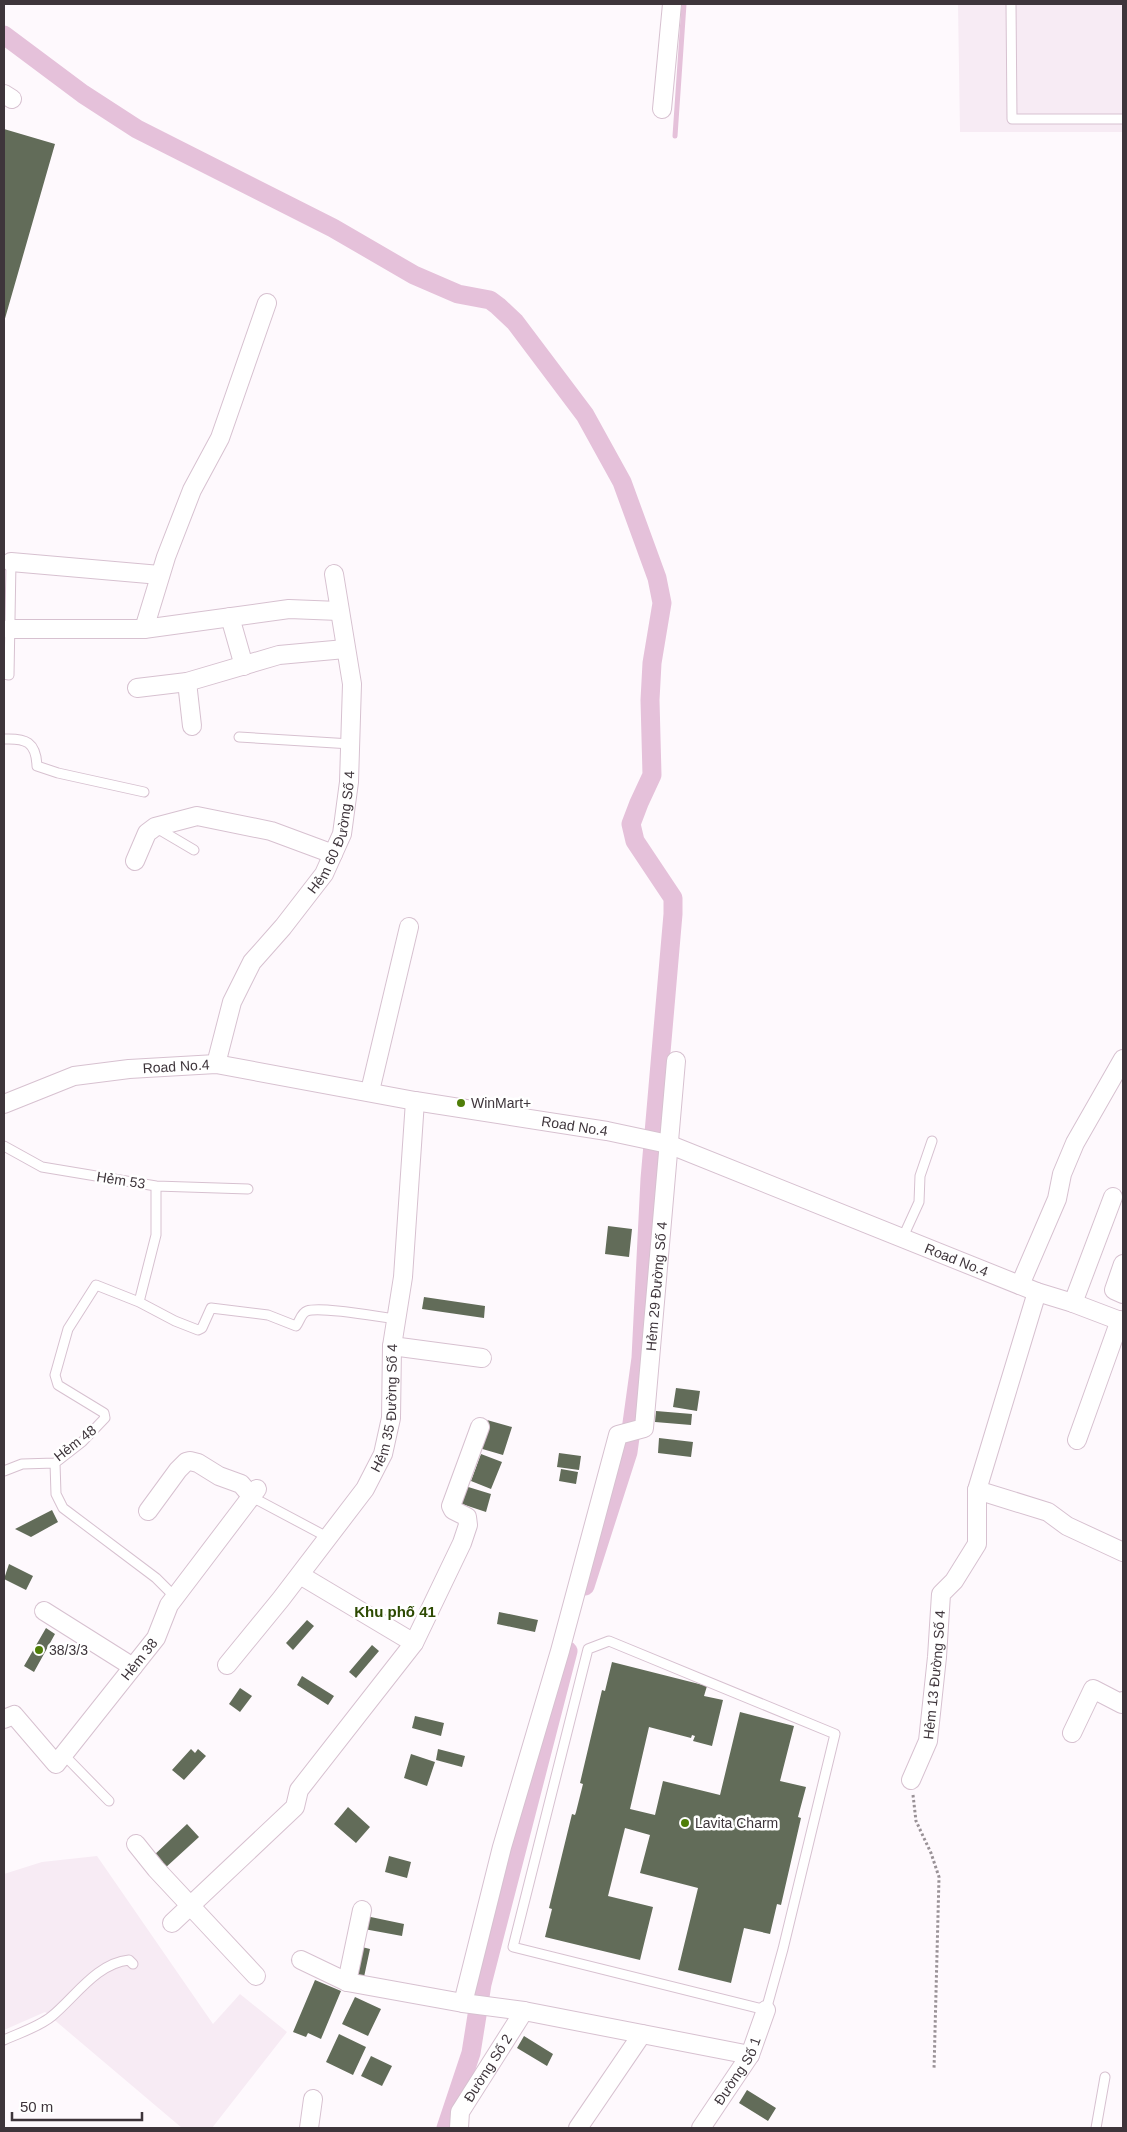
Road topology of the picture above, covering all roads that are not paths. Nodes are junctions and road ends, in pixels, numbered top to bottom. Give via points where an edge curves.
1 (672, 4) edge
2 (1010, 4) edge
3 (662, 109) dead end
4 (1123, 119) edge
5 (267, 303) dead end
6 (11, 562) joint
7 (334, 574) dead end
8 (160, 575) junction
9 (339, 611) junction
10 (230, 617) junction
11 (9, 629) junction
12 (144, 629) junction
13 (345, 649) junction
14 (244, 666) junction
15 (4, 674) edge
16 (188, 682) junction
17 (137, 688) dead end
18 (192, 726) dead end
19 (240, 737) dead end
20 (4, 739) edge
21 (351, 744) junction
22 (144, 792) dead end
23 (155, 827) junction
24 (194, 850) dead end
25 (334, 854) junction
26 (135, 861) dead end
27 (409, 927) dead end
28 (1123, 1059) edge
29 (676, 1061) dead end
30 (216, 1064) junction
31 (370, 1091) junction
32 (414, 1101) junction
33 (4, 1104) edge
34 (932, 1141) dead end
35 (668, 1144) junction
36 (4, 1146) edge
37 (156, 1186) junction
38 (248, 1190) dead end
39 (1113, 1197) dead end
40 (903, 1237) junction
41 (1123, 1264) edge
42 (1020, 1285) junction
43 (1037, 1292) junction
44 (1123, 1294) edge
45 (139, 1302) junction
46 (1073, 1303) junction
47 (397, 1319) junction
48 (1121, 1321) edge
49 (392, 1346) junction
50 (482, 1358) dead end
51 (480, 1427) dead end
52 (1077, 1440) dead end
53 (55, 1462) junction
54 (4, 1471) edge
55 (977, 1490) junction
56 (255, 1493) junction
57 (148, 1510) dead end
58 (329, 1538) junction
59 (1123, 1552) edge
60 (300, 1575) junction
61 (174, 1597) junction
62 (44, 1611) dead end
63 (414, 1643) junction
64 (227, 1665) dead end
65 (132, 1667) junction
66 (1123, 1701) edge
67 (4, 1719) edge
68 (1072, 1733) dead end
69 (64, 1755) junction
70 (911, 1780) road end
71 (109, 1801) dead end
72 (136, 1844) dead end
73 (190, 1906) junction
74 (362, 1910) dead end
75 (172, 1923) dead end
76 (301, 1960) dead end
77 (133, 1964) dead end
78 (256, 1976) dead end
79 (347, 1982) junction
80 (463, 2003) junction
81 (766, 2010) junction
82 (524, 2011) junction
83 (642, 2034) junction
84 (4, 2040) edge
85 (750, 2054) junction
86 (1105, 2077) dead end
87 (313, 2100) dead end
88 (309, 2128) edge
89 (459, 2128) edge
90 (578, 2128) edge
91 (701, 2128) edge
92 (1096, 2128) edge

1 - 3 street
2 - 4 lane via 1012,119
5 - 8 street via 220,438 192,490
6 - 8 street
6 - 11 lane
7 - 9 street, Hẻm 60 Đường Số 4
8 - 12 street
9 - 10 street via 289,609
9 - 13 street, Hẻm 60 Đường Số 4
10 - 12 street
10 - 14 street
11 - 12 street
11 - 15 lane via 9,675
13 - 14 street via 279,655
13 - 21 street, Hẻm 60 Đường Số 4 via 352,684
14 - 16 street
16 - 17 street
16 - 18 street
19 - 21 lane
20 - 22 lane via 18,738 31,745 36,750 37,766
21 - 25 street, Hẻm 60 Đường Số 4 via 342,834
23 - 24 lane
23 - 25 street via 196,816 271,831
23 - 26 street via 147,833
25 - 30 street, Hẻm 60 Đường Số 4 via 324,874 252,962 232,1002
27 - 31 street
28 - 42 street via 1075,1142 1062,1174 1057,1199
29 - 35 street, Hẻm 29 Đường Số 4
30 - 31 street, Road No.4
30 - 33 street, Road No.4 via 74,1076
31 - 32 street, Road No.4
32 - 35 street, Road No.4
32 - 47 street, Hẻm 35 Đường Số 4 via 403,1277
34 - 40 lane via 920,1176 919,1202
35 - 40 street, Road No.4
35 - 80 street, Hẻm 29 Đường Số 4 via 644,1428 618,1435 560,1652 502,1847
36 - 37 lane, Hẻm 53 via 42,1167
37 - 38 lane
37 - 45 lane, Hẻm 53 via 156,1235
39 - 46 street
40 - 42 street, Road No.4
41 - 44 street via 1114,1290
42 - 43 street, Road No.4
43 - 46 street, Road No.4
43 - 55 street, Hẻm 13 Đường Số 4
45 - 47 lane via 198,1330 211,1308 268,1315 296,1326 308,1310
45 - 53 lane, Hẻm 48 via 96,1285 68,1329 55,1375 58,1385 104,1413 105,1418 82,1442
46 - 48 street, Road No.4
47 - 49 street, Hẻm 35 Đường Số 4
48 - 52 street
49 - 50 street
49 - 58 street, Hẻm 35 Đường Số 4 via 391,1418 384,1454 365,1490
51 - 63 street via 451,1506 467,1517 468,1525
53 - 54 lane, Hẻm 48 via 22,1464
53 - 61 lane via 56,1494 63,1508 156,1578
55 - 59 street via 1048,1512 1067,1526
55 - 70 street, Hẻm 13 Đường Số 4 via 977,1544 954,1581 941,1594 928,1741
56 - 57 street via 190,1461 178,1470
56 - 58 lane
56 - 61 street, Hẻm 38
58 - 60 street, Hẻm 35 Đường Số 4
60 - 63 street
60 - 64 street, Hẻm 35 Đường Số 4
61 - 65 street, Hẻm 38 via 156,1638
62 - 65 street
63 - 73 street via 299,1790 295,1807
65 - 69 street, Hẻm 38
66 - 68 street via 1122,1704 1093,1689
67 - 69 street via 14,1715 56,1764
69 - 71 lane
72 - 73 street
73 - 75 street
73 - 78 street
74 - 79 street
76 - 79 street
77 - 84 lane via 129,1960 120,1960 89,1979 51,2017
79 - 80 street
80 - 82 street
81 - 81 lane via 835,1734 609,1641 588,1649 513,1947
81 - 85 street, Đường Số 1
82 - 83 street
82 - 89 street, Đường Số 2 via 460,2112
83 - 85 street
83 - 90 street
85 - 91 street, Đường Số 1
86 - 92 lane
87 - 88 street

